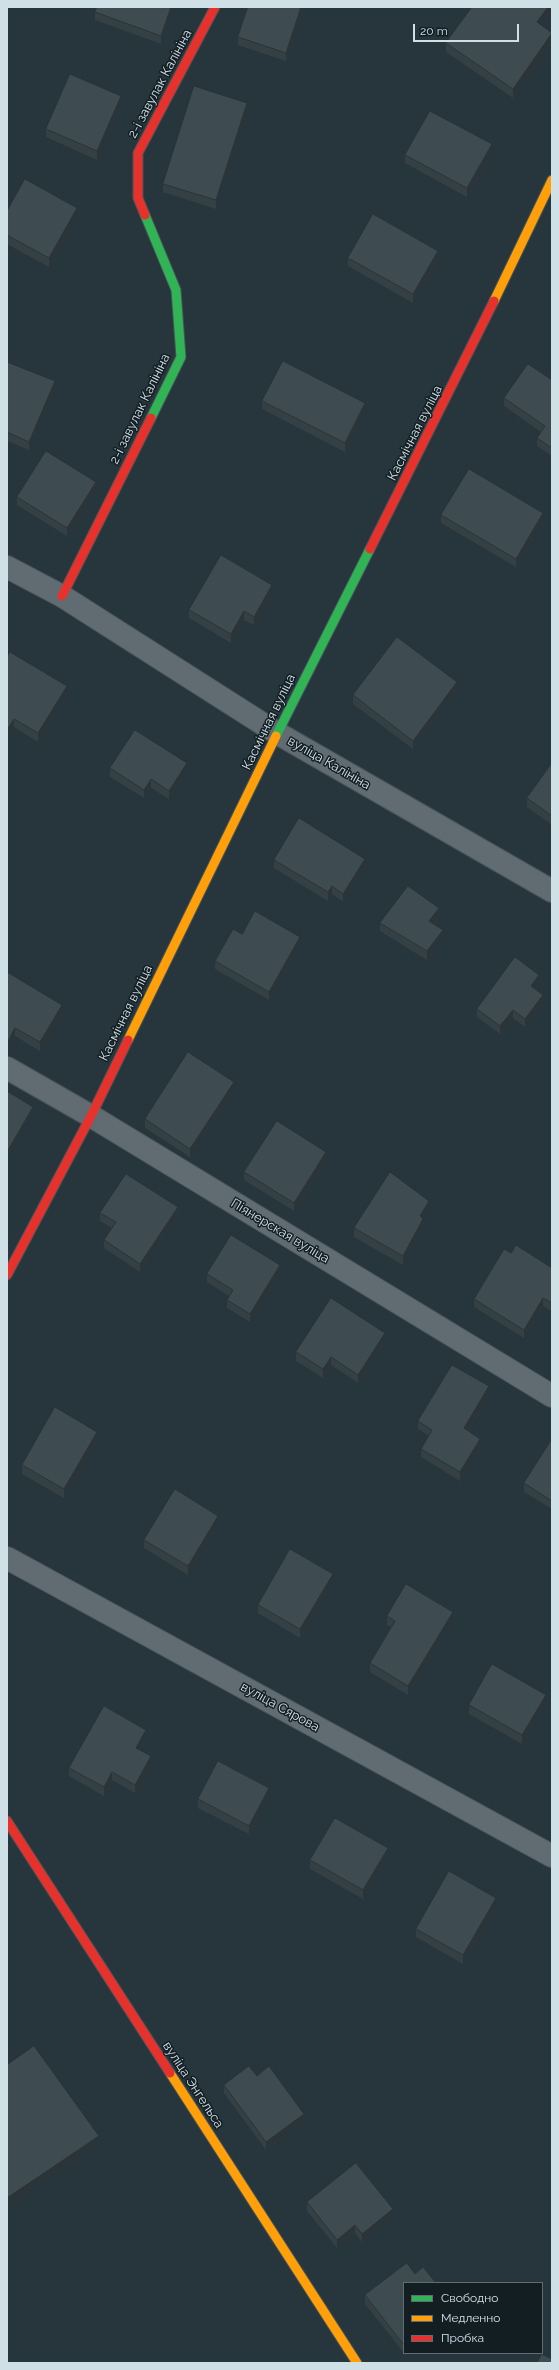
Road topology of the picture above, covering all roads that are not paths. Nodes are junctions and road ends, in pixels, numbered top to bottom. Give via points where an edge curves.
1 (215, 7) edge
2 (552, 180) edge
3 (7, 567) edge
4 (62, 596) junction
5 (277, 733) junction
6 (552, 891) edge
7 (7, 1068) edge
8 (91, 1116) junction
9 (7, 1275) edge
10 (552, 1396) edge
11 (7, 1558) edge
12 (7, 1821) edge
13 (552, 1856) edge
14 (357, 2363) edge

1 - 4 street, 2-і завулак Калініна via 138,153 138,198 176,290 181,357
2 - 5 street, Касмічная вуліца via 437,418
3 - 4 street, вуліца Калініна
4 - 5 street, вуліца Калініна
5 - 6 street, вуліца Калініна
5 - 8 street, Касмічная вуліца
7 - 8 street, Піянерская вуліца
8 - 9 street, Касмічная вуліца
8 - 10 street, Піянерская вуліца
11 - 13 street, вуліца Сярова
12 - 14 street, вуліца Энгельса

